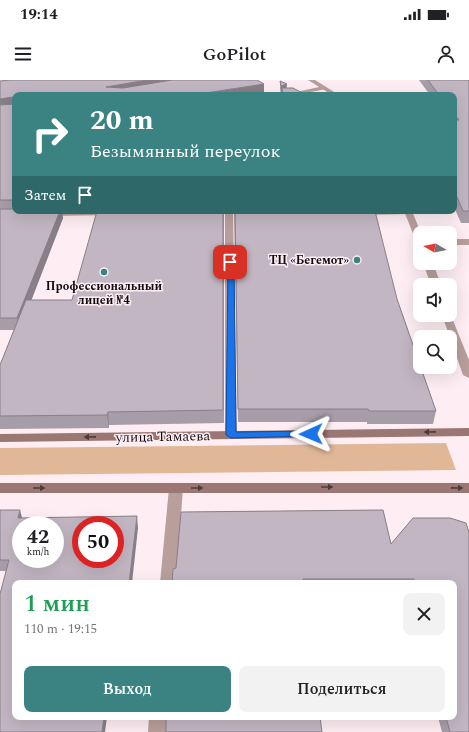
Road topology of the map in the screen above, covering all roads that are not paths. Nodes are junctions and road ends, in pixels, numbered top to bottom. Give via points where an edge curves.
1 (311, 80) edge
2 (324, 88) junction
3 (301, 92) edge
4 (331, 92) edge
5 (229, 214) edge
6 (409, 214) edge
7 (414, 226) edge
8 (457, 242) edge
9 (469, 242) edge
10 (450, 322) edge
11 (469, 375) edge
12 (469, 432) edge
13 (231, 435) junction
14 (0, 438) edge
15 (0, 488) edge
16 (176, 488) junction
17 (469, 488) edge
18 (168, 580) edge
19 (158, 720) edge
20 (157, 732) edge

1 - 2 street
2 - 3 street
2 - 4 street
5 - 13 street
6 - 7 street
8 - 9 street
10 - 11 street
12 -> 13 main road, улица Тамаева
13 -> 14 main road, улица Тамаева
15 -> 16 main road
16 -> 17 main road
16 - 18 street
19 - 20 street

